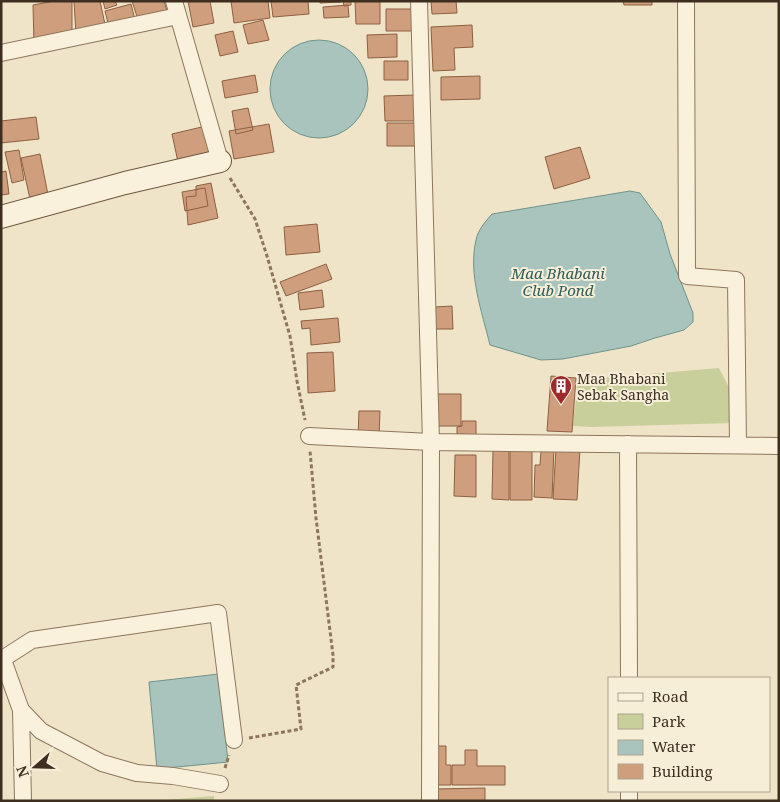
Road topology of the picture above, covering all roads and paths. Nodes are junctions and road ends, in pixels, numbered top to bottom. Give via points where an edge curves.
1 (419, 1) edge
2 (686, 1) edge
3 (176, 8) edge
4 (1, 53) edge
5 (220, 161) junction
6 (1, 216) edge
7 (308, 436) junction
8 (430, 442) junction
9 (628, 444) junction
10 (738, 445) junction
11 (779, 446) edge
12 (2, 660) edge
13 (629, 677) edge
14 (21, 710) junction
15 (234, 740) junction
16 (220, 784) joint
17 (23, 801) edge
18 (430, 801) edge

1 - 8 street
2 - 10 street via 687,276 736,280
3 - 4 street
3 - 5 street
5 - 6 main road
5 - 7 path via 255,219 267,256 290,336
7 - 8 street
7 - 15 path via 333,667 296,685 301,729
8 - 9 street
8 - 18 street
9 - 10 street
9 - 13 street
10 - 11 street
12 - 14 street
12 - 15 street via 32,640 218,613
14 - 16 street via 41,731 102,763 137,773
14 - 17 street
15 - 16 path

